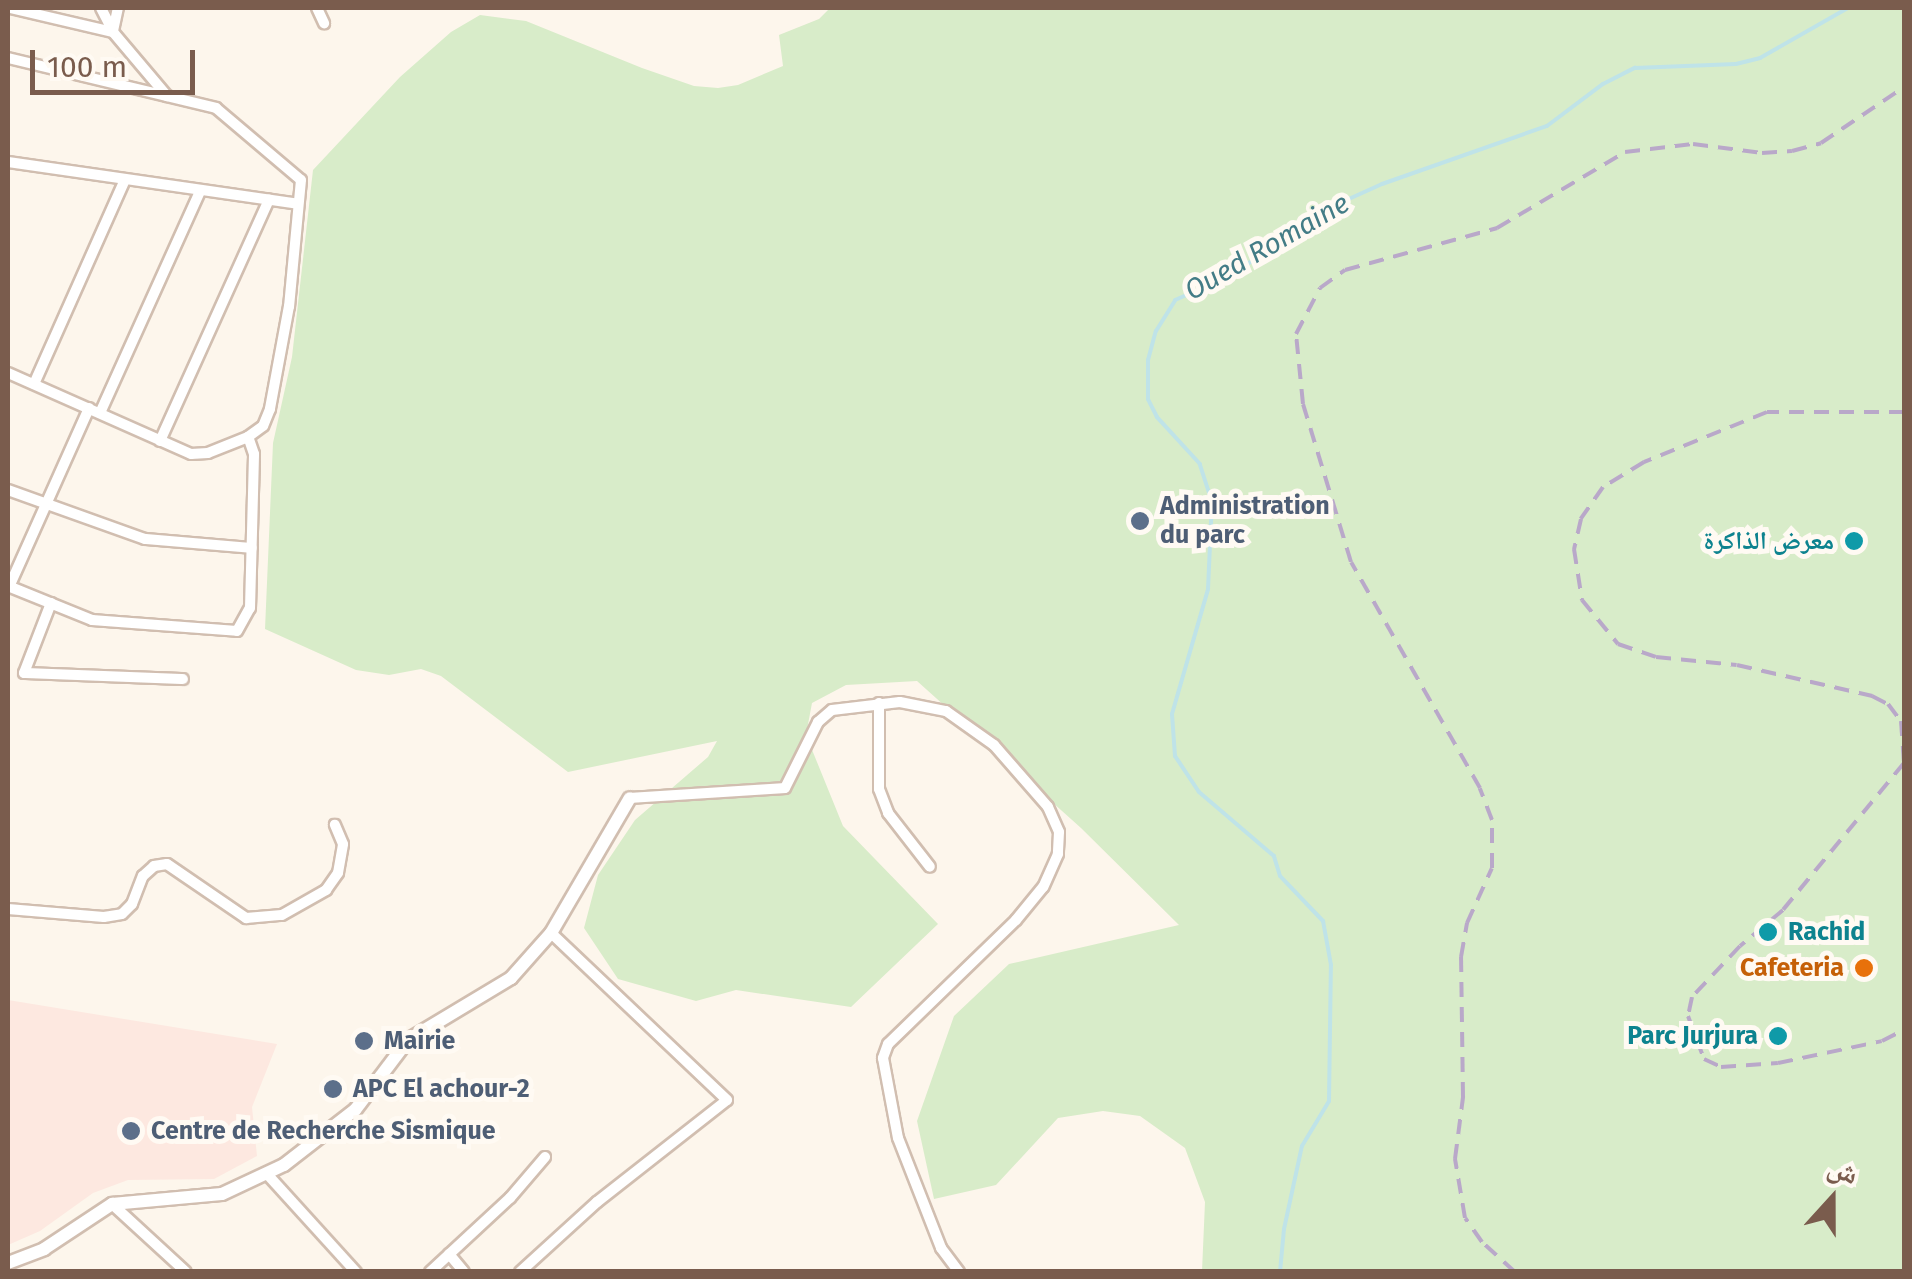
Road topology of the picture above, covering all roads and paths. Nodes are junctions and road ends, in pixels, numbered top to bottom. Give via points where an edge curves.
1 (10, 8) edge
2 (101, 8) edge
3 (118, 8) edge
4 (317, 8) edge
5 (324, 24) dead end
6 (113, 32) junction
7 (8, 58) edge
8 (167, 97) junction
9 (8, 162) edge
10 (124, 182) junction
11 (200, 192) junction
12 (269, 200) junction
13 (298, 204) junction
14 (8, 372) edge
15 (34, 384) junction
16 (95, 411) junction
17 (248, 437) junction
18 (160, 441) junction
19 (8, 490) edge
20 (48, 507) junction
21 (252, 548) junction
22 (8, 586) edge
23 (50, 603) junction
24 (183, 680) dead end
25 (879, 703) junction
26 (630, 798) joint
27 (335, 825) dead end
28 (930, 867) dead end
29 (8, 909) edge
30 (552, 934) junction
31 (544, 1157) dead end
32 (268, 1175) junction
33 (112, 1204) junction
34 (449, 1254) junction
35 (13, 1265) edge
36 (186, 1272) edge
37 (356, 1272) edge
38 (430, 1272) edge
39 (464, 1272) edge
40 (520, 1272) edge
41 (959, 1272) edge

1 - 6 street
2 - 6 street
3 - 6 street
4 - 5 street
6 - 8 street
7 - 8 street
8 - 13 street via 222,112 299,175
9 - 10 street
10 - 11 street
10 - 15 street
11 - 12 street
11 - 16 street
12 - 13 street
12 - 18 street
13 - 17 street via 270,409 264,426
14 - 15 street
15 - 16 street
16 - 18 street
16 - 20 street
17 - 18 street via 192,454
17 - 21 street via 254,454
19 - 20 street
20 - 21 street via 146,539
20 - 22 street
21 - 23 street via 250,608 238,631 92,620
22 - 23 street
23 - 24 street via 24,673
25 - 26 street via 847,705 818,722 785,788
25 - 28 street via 880,788 888,813
25 - 41 street via 946,711 994,745 1048,807 1060,832 1043,887 888,1044 883,1058 898,1138 941,1248
26 - 30 street
27 - 29 street via 343,844 338,873 326,890 282,915 246,918 167,864 143,876 122,914
30 - 32 street via 511,978 408,1040 355,1110
30 - 40 street via 726,1100
31 - 34 street
32 - 33 street via 222,1194
32 - 37 street
33 - 35 street
33 - 36 street
34 - 38 street
34 - 39 street

